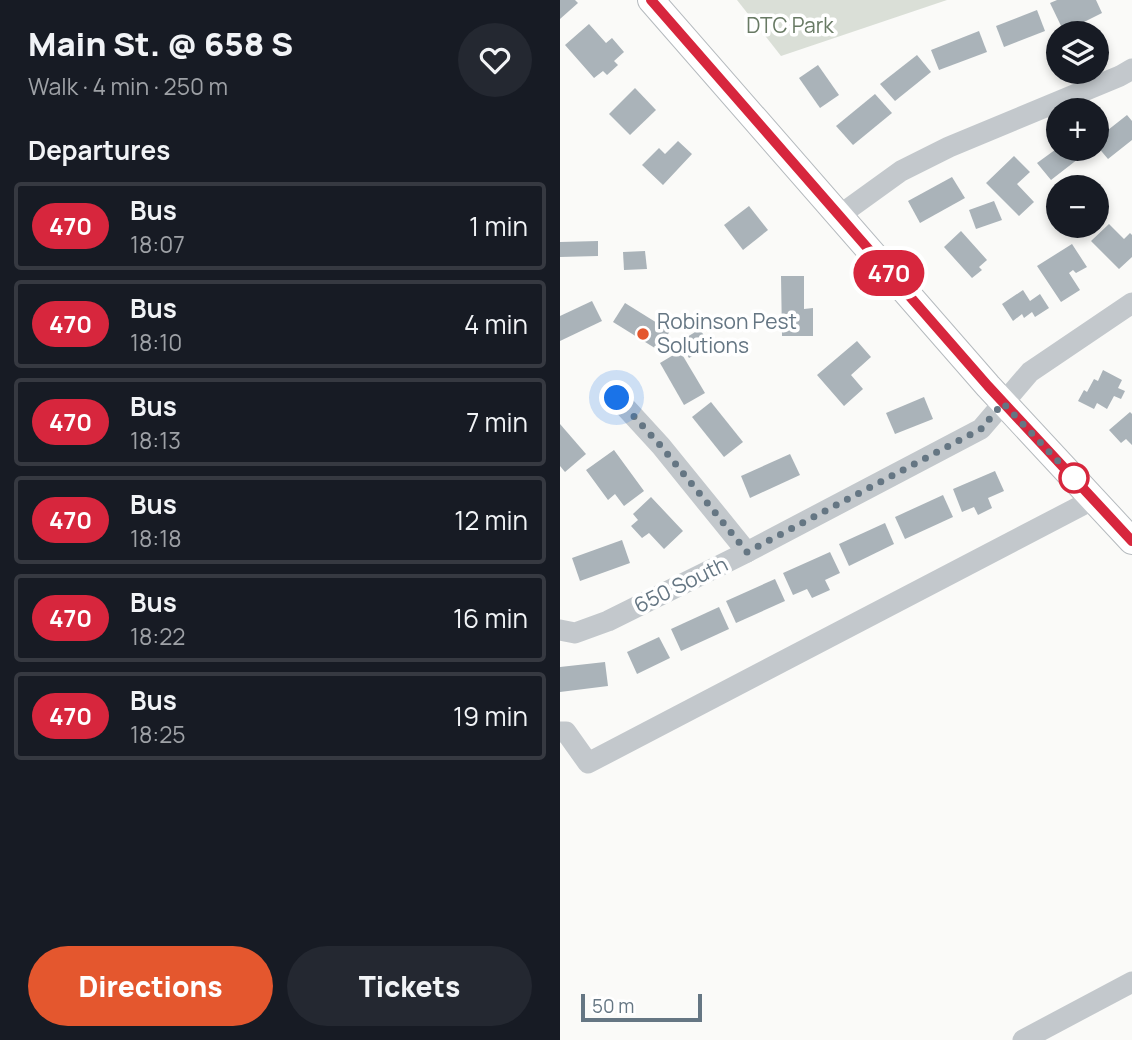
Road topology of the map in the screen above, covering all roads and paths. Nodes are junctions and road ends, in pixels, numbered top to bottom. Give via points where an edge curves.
1 (651, 0) edge
2 (1132, 69) edge
3 (840, 215) junction
4 (1132, 303) edge
5 (617, 398) dead end
6 (1003, 403) junction
7 (1094, 499) junction
8 (1132, 541) edge
9 (747, 552) junction
10 (567, 632) edge
11 (560, 732) edge
12 (1132, 982) edge
13 (1023, 1040) edge

1 - 3 main road
2 - 3 street via 913,165
3 - 6 main road
4 - 6 street, 650 South via 1030,372
5 - 9 street
6 - 7 main road
6 - 9 street, 650 South via 981,429
7 - 8 main road
7 - 11 street via 588,763 566,732
9 - 10 street, 650 South via 608,621
12 - 13 street

